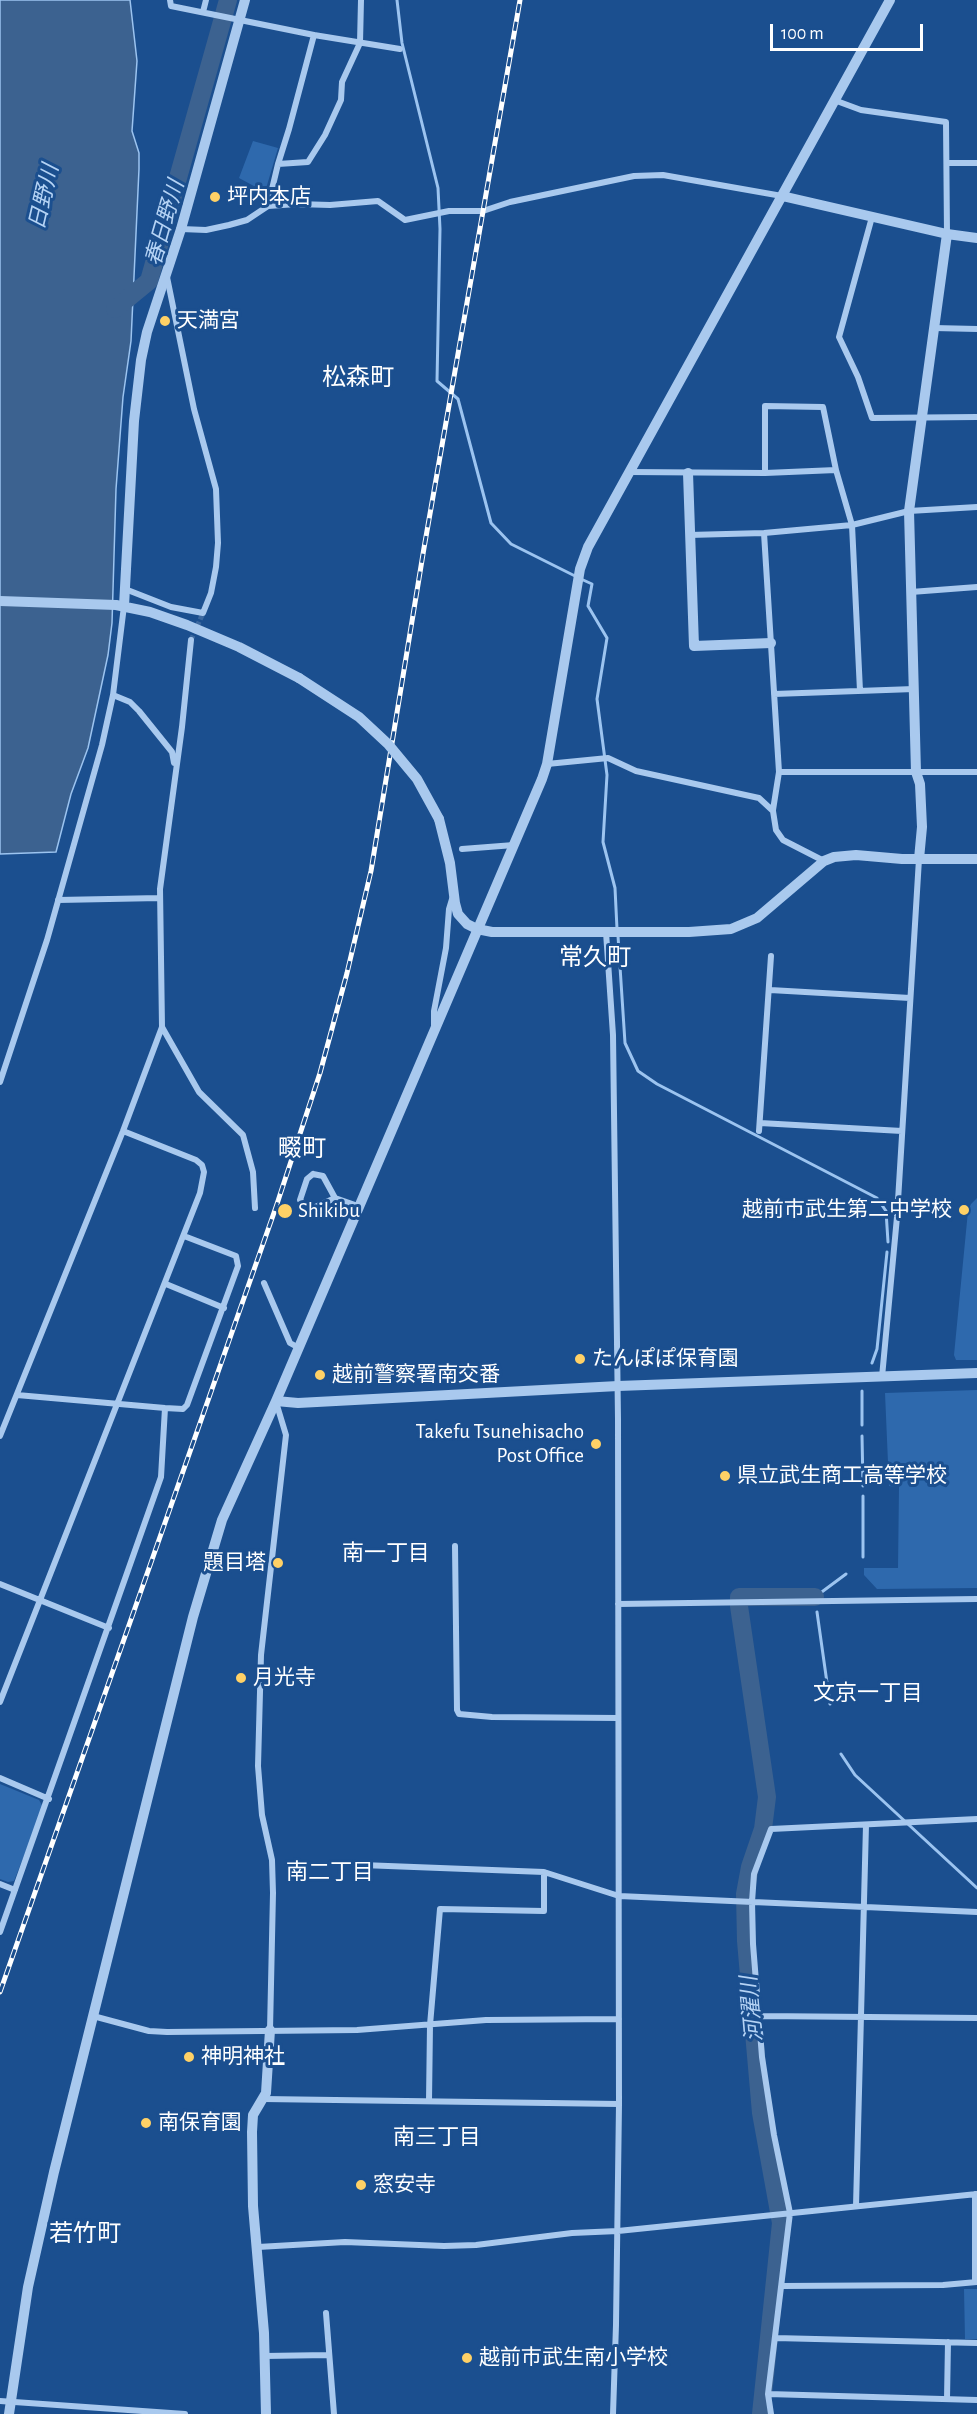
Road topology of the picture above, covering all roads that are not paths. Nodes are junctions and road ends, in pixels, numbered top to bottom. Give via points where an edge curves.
1 (170, 0) edge
2 (206, 0) edge
3 (245, 0) edge
4 (361, 0) edge
5 (890, 0) edge
6 (203, 12) junction
7 (238, 20) junction
8 (314, 35) junction
9 (360, 43) junction
10 (400, 49) dead end
11 (834, 100) junction
12 (947, 163) junction
13 (977, 163) edge
14 (278, 164) junction
15 (782, 196) junction
16 (268, 206) junction
17 (872, 218) junction
18 (181, 229) junction
19 (947, 234) junction
20 (977, 238) edge
21 (166, 274) junction
22 (934, 328) junction
23 (977, 329) edge
24 (977, 417) edge
25 (922, 419) junction
26 (836, 470) junction
27 (628, 472) junction
28 (688, 473) junction
29 (765, 473) junction
30 (977, 507) edge
31 (909, 511) junction
32 (852, 525) junction
33 (764, 533) junction
34 (689, 536) junction
35 (977, 587) edge
36 (125, 589) junction
37 (911, 592) junction
38 (0, 601) edge
39 (120, 606) junction
40 (191, 640) tunnel mouth
41 (771, 644) junction
42 (914, 689) junction
43 (860, 691) junction
44 (774, 694) junction
45 (113, 695) junction
46 (547, 764) junction
47 (176, 770) junction
48 (779, 772) junction
49 (916, 772) junction
50 (977, 772) edge
51 (773, 811) junction
52 (514, 845) junction
53 (462, 849) dead end
54 (920, 859) junction
55 (977, 859) edge
56 (824, 861) junction
57 (453, 895) junction
58 (160, 898) junction
59 (58, 900) junction
60 (477, 929) junction
61 (608, 932) junction
62 (771, 956) dead end
63 (770, 990) junction
64 (910, 998) junction
65 (162, 1027) junction
66 (434, 1032) junction
67 (0, 1082) edge
68 (760, 1123) junction
69 (123, 1131) junction
70 (759, 1131) dead end
71 (902, 1131) junction
72 (335, 1198) junction
73 (358, 1206) junction
74 (255, 1208) dead end
75 (184, 1236) junction
76 (264, 1283) dead end
77 (166, 1284) junction
78 (224, 1308) junction
79 (299, 1348) junction
80 (977, 1373) edge
81 (882, 1377) junction
82 (618, 1386) junction
83 (17, 1395) junction
84 (276, 1401) junction
85 (118, 1404) junction
86 (165, 1408) junction
87 (0, 1436) edge
88 (455, 1546) dead end
89 (0, 1584) edge
90 (977, 1599) edge
91 (41, 1600) junction
92 (618, 1604) junction
93 (109, 1628) junction
94 (0, 1702) edge
95 (618, 1718) junction
96 (0, 1778) edge
97 (49, 1799) junction
98 (977, 1819) edge
99 (866, 1824) junction
100 (362, 1865) dead end
101 (544, 1872) junction
102 (0, 1884) edge
103 (15, 1890) junction
104 (619, 1896) junction
105 (752, 1902) junction
106 (864, 1907) junction
107 (977, 1912) edge
108 (0, 1932) edge
109 (93, 2016) junction
110 (760, 2016) junction
111 (861, 2017) junction
112 (977, 2018) edge
113 (619, 2019) junction
114 (430, 2025) junction
115 (270, 2030) junction
116 (264, 2099) junction
117 (429, 2101) junction
118 (619, 2104) junction
119 (976, 2194) edge
120 (856, 2206) junction
121 (790, 2213) junction
122 (618, 2231) junction
123 (258, 2247) junction
124 (976, 2282) edge
125 (782, 2286) junction
126 (326, 2313) dead end
127 (775, 2338) junction
128 (948, 2342) junction
129 (977, 2343) edge
130 (264, 2355) junction
131 (329, 2355) junction
132 (768, 2394) junction
133 (947, 2399) junction
134 (977, 2400) edge
135 (5, 2401) edge
136 (78, 2410) edge
137 (9, 2414) edge
138 (185, 2414) edge
139 (266, 2414) edge
140 (334, 2414) edge
141 (613, 2414) edge
142 (771, 2414) edge

1 - 6 street via 171,6
2 - 6 street
3 - 7 street
4 - 9 street
5 - 11 street
6 - 7 street
7 - 8 street
7 - 18 street
8 - 9 street
8 - 14 street
9 - 10 street
9 - 14 street via 342,82 341,100 308,162
11 - 12 street via 861,110 946,122
11 - 15 street
12 - 13 street
12 - 19 street
14 - 16 street
15 - 16 street via 663,175 583,185 483,211 448,211 405,219 378,201
15 - 17 street
15 - 27 street
16 - 18 street via 229,225 206,230
17 - 19 street
17 - 25 street via 839,337 872,418
18 - 21 street
19 - 20 street
19 - 22 street
21 - 36 street via 141,360
21 - 36 street via 194,409 216,489 216,567 202,613 171,607
22 - 23 street
22 - 25 street
24 - 25 street
25 - 31 street
26 - 29 street
26 - 29 street via 823,406 765,406
26 - 32 street
27 - 28 street
27 - 46 street via 588,547 580,571
28 - 29 street
28 - 34 street
30 - 31 street
31 - 32 street
31 - 37 street
32 - 33 street
32 - 43 street
33 - 34 street
33 - 41 street
34 - 41 street via 694,646
35 - 37 street
36 - 39 street
37 - 42 street
38 - 39 street
39 - 45 street
39 - 57 street, bridge via 188,625 239,647 299,678 359,717 417,779 439,819
40 - 47 street
41 - 44 street
42 - 43 street
42 - 49 street
43 - 44 street
44 - 48 street
45 - 47 street via 130,702 154,728 172,752
45 - 59 street
46 - 51 street via 608,758 636,771 759,798
46 - 52 street
47 - 58 street
48 - 49 street
48 - 51 street
49 - 50 street
49 - 54 street via 922,827
51 - 56 street via 776,830 783,840
52 - 53 street
52 - 60 street
54 - 55 street
54 - 56 street via 844,855
54 - 64 street
56 - 61 street via 758,918 731,928
57 - 60 street via 462,919
57 - 66 street
58 - 59 street
58 - 65 street
59 - 67 street
60 - 61 street
60 - 66 street
61 - 82 street
62 - 63 street
63 - 64 street
63 - 68 street
64 - 71 street
65 - 69 street
65 - 74 street via 199,1092 243,1135 253,1172
66 - 73 street
68 - 70 street
68 - 71 street
69 - 75 street via 202,1165 200,1194
69 - 83 street
71 - 81 street
72 - 72 street via 313,1208 304,1206 300,1200 308,1177 313,1174 323,1176
72 - 73 street
73 - 79 street
75 - 77 street
75 - 78 street via 236,1256 238,1266
76 - 79 street via 290,1343
77 - 78 street
77 - 85 street
78 - 86 street via 188,1405 183,1409
79 - 84 street
80 - 81 street
81 - 82 street
82 - 84 street
82 - 92 street
83 - 85 street
83 - 87 street
84 - 109 street via 222,1520 193,1617
84 - 115 street via 286,1435 261,1655 258,1766 273,1882
85 - 86 street
85 - 91 street
86 - 93 street via 161,1478
88 - 95 street via 459,1714
89 - 91 street
90 - 92 street
91 - 93 street
91 - 94 street
92 - 95 street
93 - 97 street
95 - 104 street
96 - 97 street
97 - 103 street
98 - 99 street
99 - 105 street via 771,1829 754,1874
99 - 106 street
100 - 101 street
101 - 104 street
101 - 114 street via 544,1911 440,1909
102 - 103 street
103 - 108 street
104 - 105 street
104 - 113 street
105 - 106 street
105 - 110 street
106 - 107 street
106 - 111 street
109 - 115 street via 157,2031
109 - 135 street via 54,2172
110 - 111 street
110 - 121 street via 770,2113
111 - 112 street
111 - 120 street
113 - 114 street via 508,2019
113 - 118 street
114 - 115 street
114 - 117 street
115 - 116 street
116 - 117 street
116 - 123 street via 252,2124
117 - 118 street
118 - 122 street
119 - 120 street
119 - 124 street
120 - 121 street
121 - 122 street
121 - 125 street
122 - 123 street via 455,2246 345,2242
122 - 141 street
123 - 130 street
124 - 125 street
125 - 127 street
126 - 131 street
127 - 128 street
127 - 132 street
128 - 129 street
128 - 133 street
130 - 131 street
130 - 139 street
131 - 140 street
132 - 133 street
132 - 142 street
133 - 134 street
135 - 136 street
135 - 137 street
136 - 138 street

